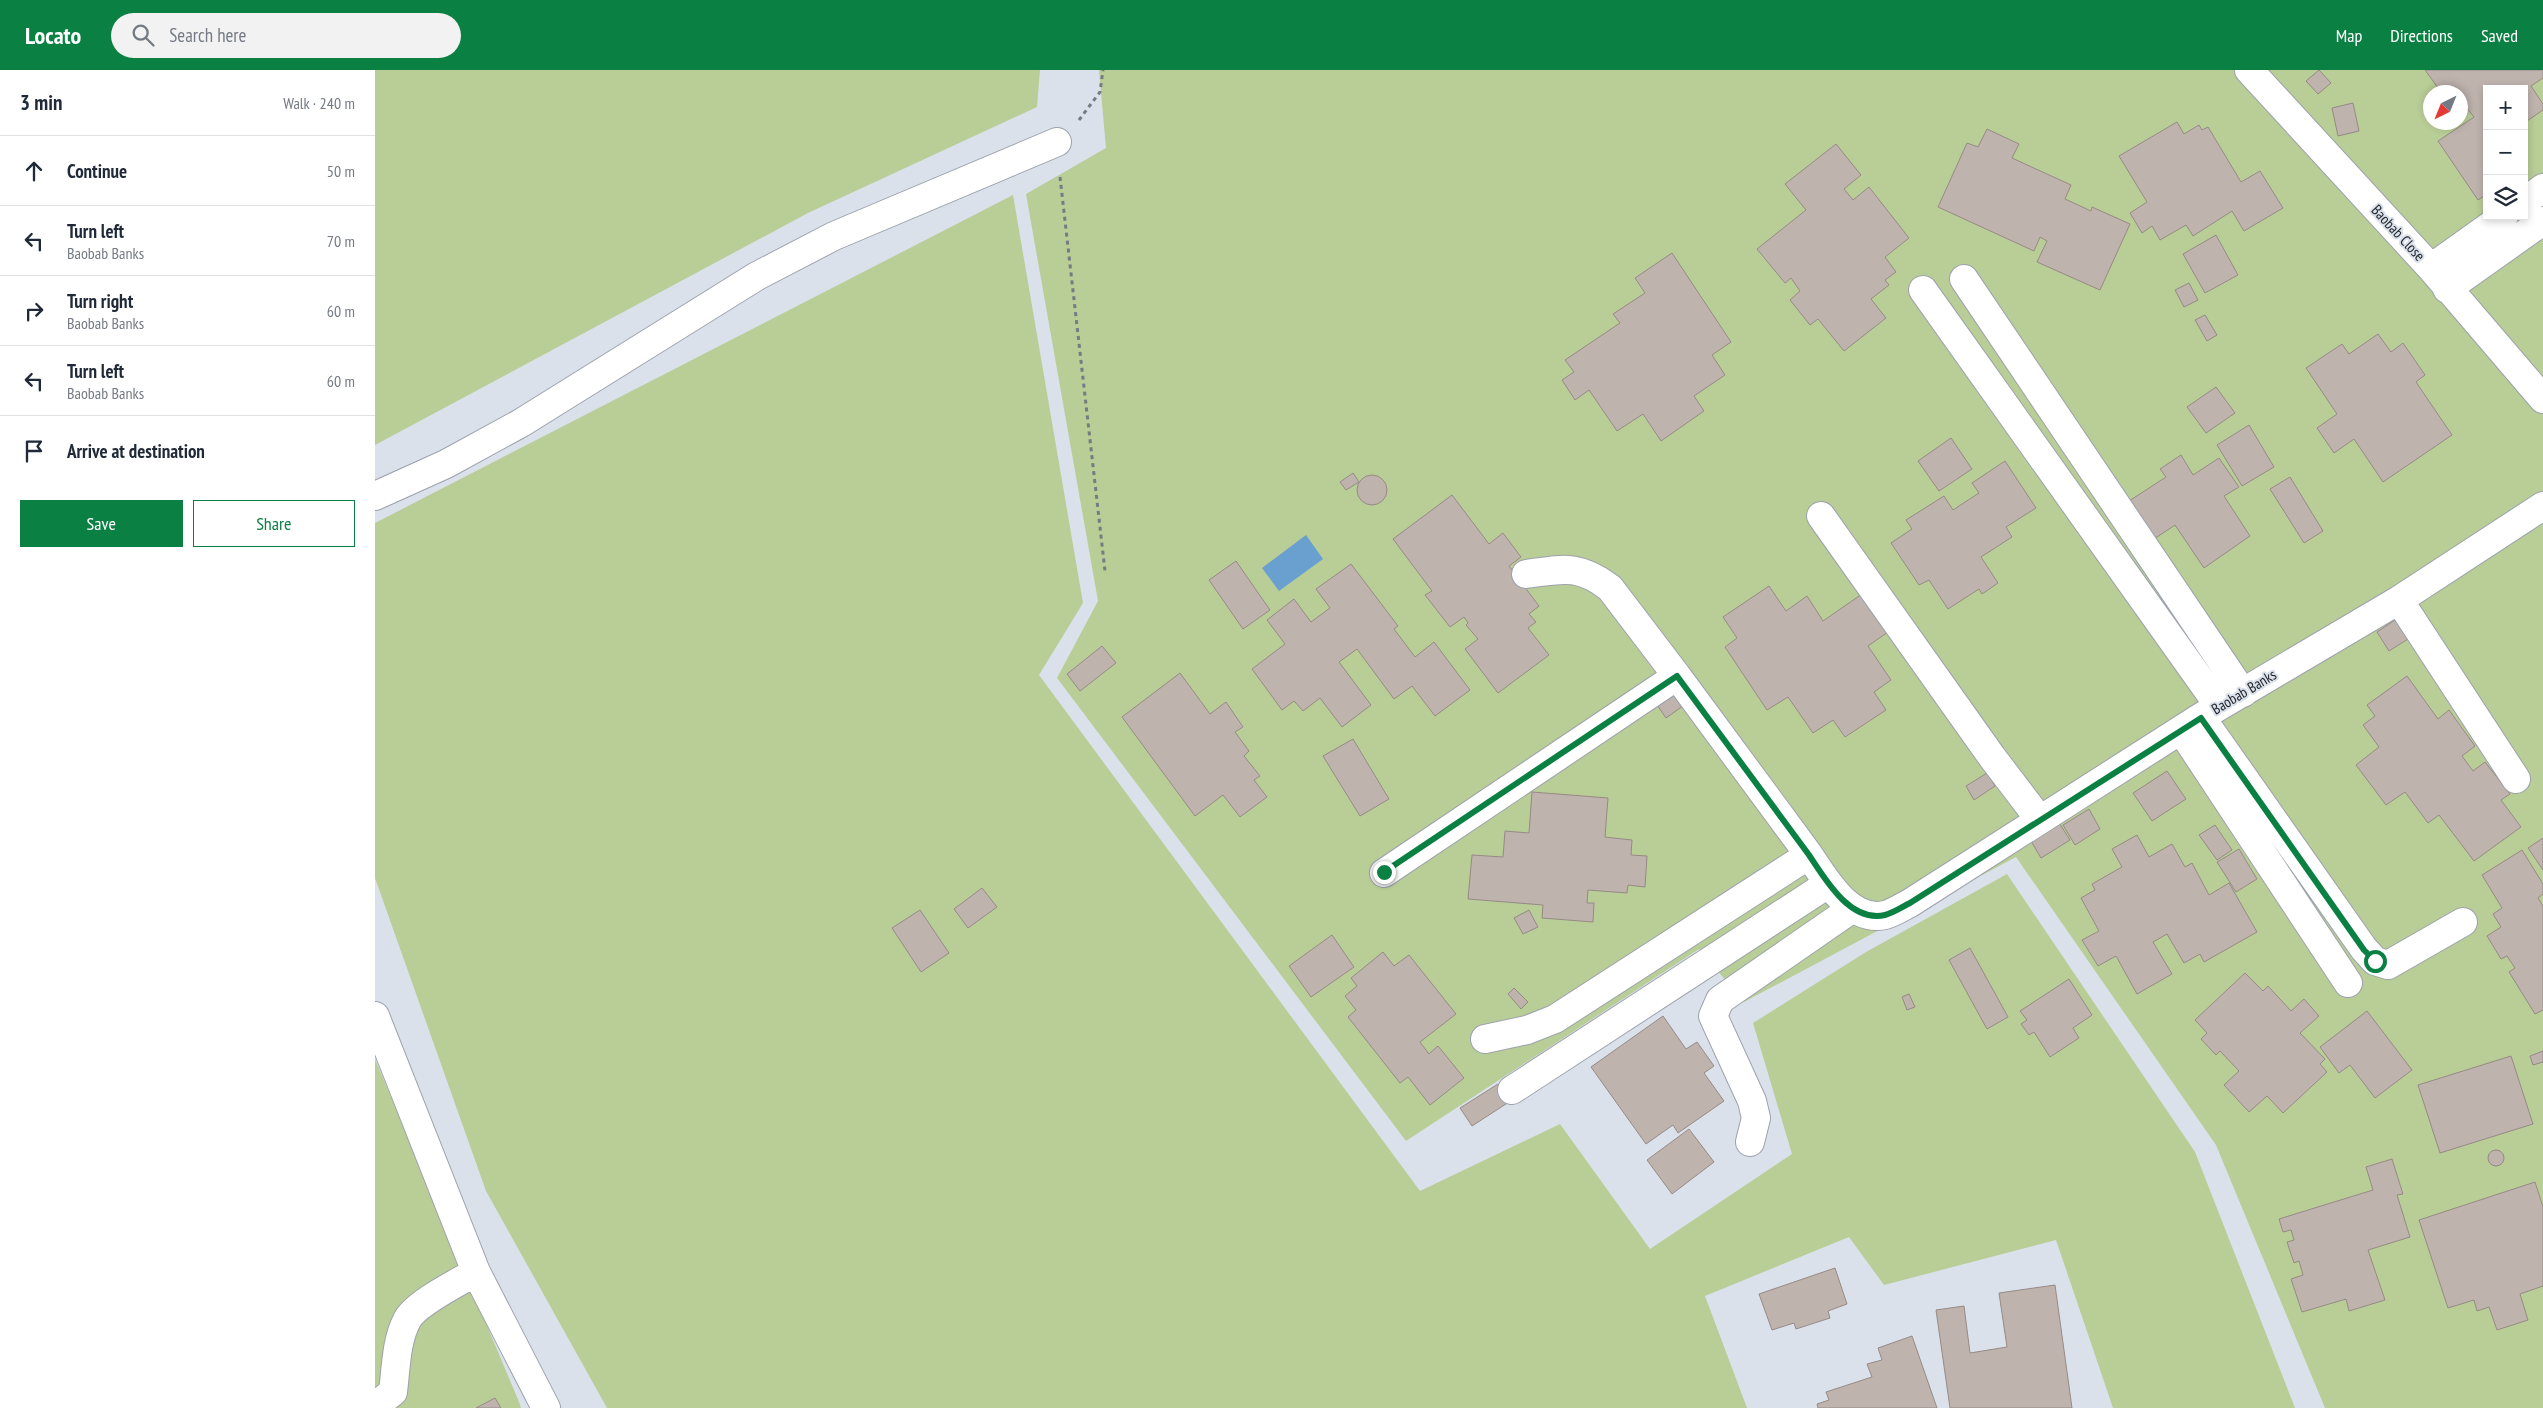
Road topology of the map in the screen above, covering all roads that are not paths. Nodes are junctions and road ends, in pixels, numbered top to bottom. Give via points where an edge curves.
1 (2249, 70) edge
2 (1057, 142) road end
3 (2543, 188) edge
4 (2528, 199) edge
5 (2500, 220) edge
6 (2543, 221) edge
7 (2439, 278) junction
8 (1964, 279) dead end
9 (1923, 290) dead end
10 (2543, 399) edge
11 (375, 496) edge
12 (2543, 506) edge
13 (1821, 516) dead end
14 (1526, 574) dead end
15 (2399, 600) junction
16 (1677, 676) junction
17 (2243, 693) junction
18 (2200, 718) junction
19 (2516, 779) dead end
20 (2040, 820) junction
21 (1809, 855) junction
22 (1384, 872) dead end
23 (1828, 884) junction
24 (1853, 908) junction
25 (2463, 922) dead end
26 (2348, 983) dead end
27 (375, 1016) edge
28 (1485, 1039) dead end
29 (1512, 1090) dead end
30 (1750, 1142) dead end
31 (476, 1272) junction
32 (390, 1402) edge
33 (546, 1408) edge

1 - 7 street, Baobab Close
2 - 11 street via 834,236 757,276 521,422 446,464
3 - 4 street
5 - 7 street
6 - 7 street
7 - 10 street, Baobab Close
8 - 17 street
9 - 18 street
12 - 15 street, Baobab Banks
13 - 20 street
14 - 16 street, Baobab Banks via 1565,569 1580,570 1595,577 1610,588
15 - 17 street, Baobab Banks
15 - 19 street
16 - 21 street, Baobab Banks
16 - 22 street
17 - 18 street, Baobab Banks
18 - 20 street, Baobab Banks
18 - 25 street via 2375,961 2388,965
18 - 26 street
20 - 24 street, Baobab Banks via 1910,903 1885,915 1869,916
21 - 23 street, Baobab Banks
21 - 28 street via 1555,1019 1527,1030
23 - 24 street, Baobab Banks
23 - 29 street
24 - 30 street via 1721,1000 1713,1016 1752,1101 1756,1118
27 - 31 street
31 - 32 street via 408,1318 400,1338
31 - 33 street

